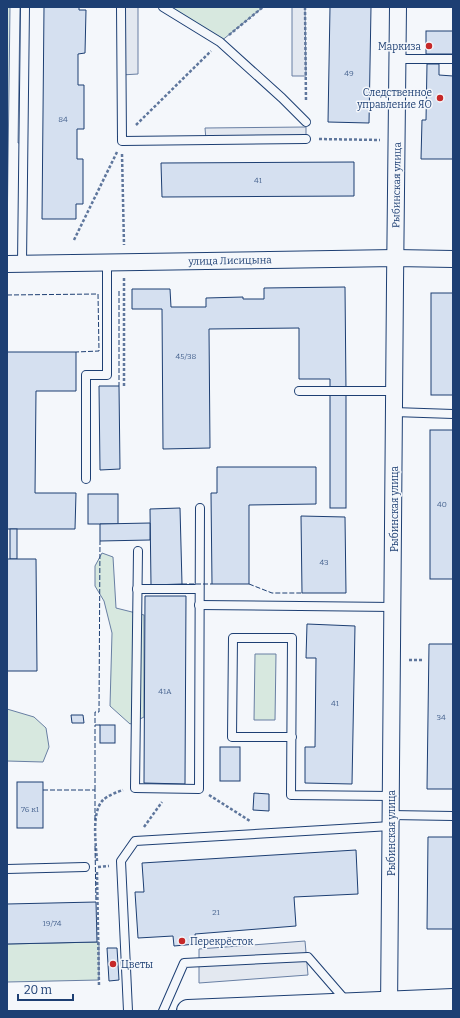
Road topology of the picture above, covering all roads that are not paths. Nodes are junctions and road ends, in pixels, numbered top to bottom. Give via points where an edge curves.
1 (25, 7) edge
2 (121, 7) edge
3 (163, 7) edge
4 (398, 7) edge
5 (398, 59) junction
6 (453, 59) edge
7 (306, 122) road end
8 (306, 139) road end
9 (395, 258) junction
10 (453, 259) edge
11 (107, 262) junction
12 (14, 264) edge
13 (299, 391) dead end
14 (394, 391) junction
15 (394, 412) junction
16 (453, 414) edge
17 (86, 479) dead end
18 (200, 508) dead end
19 (138, 551) dead end
20 (137, 589) junction
21 (199, 589) junction
22 (199, 605) junction
23 (393, 606) junction
24 (292, 737) junction
25 (391, 796) junction
26 (453, 816) edge
27 (391, 821) junction
28 (85, 867) road end
29 (7, 869) edge
30 (453, 1000) edge
31 (349, 1004) junction
32 (389, 1006) edge
33 (128, 1011) edge
34 (163, 1011) edge
35 (188, 1011) edge

1 - 12 lane
2 - 8 lane via 122,141
3 - 7 lane via 220,42
4 - 5 street, Рыбинская улица
5 - 6 lane
5 - 9 street, Рыбинская улица
9 - 10 street, улица Лисицына
9 - 11 street, улица Лисицына
9 - 14 street, Рыбинская улица
11 - 12 street, улица Лисицына
11 - 17 lane via 107,375 86,375
13 - 14 lane
14 - 15 street, Рыбинская улица
15 - 16 lane
15 - 23 street, Рыбинская улица
18 - 21 lane
19 - 20 lane
20 - 21 lane
20 - 22 lane via 135,788 198,788
21 - 22 lane
22 - 23 lane
23 - 25 street, Рыбинская улица
24 - 24 lane via 292,638 233,638 232,737
24 - 25 lane via 291,795
25 - 27 street, Рыбинская улица
26 - 27 lane
27 - 32 street, Рыбинская улица
27 - 33 lane via 269,833 135,841 121,861
28 - 29 lane
30 - 32 main road
31 - 32 main road
31 - 34 lane via 308,956 184,963
31 - 35 main road

